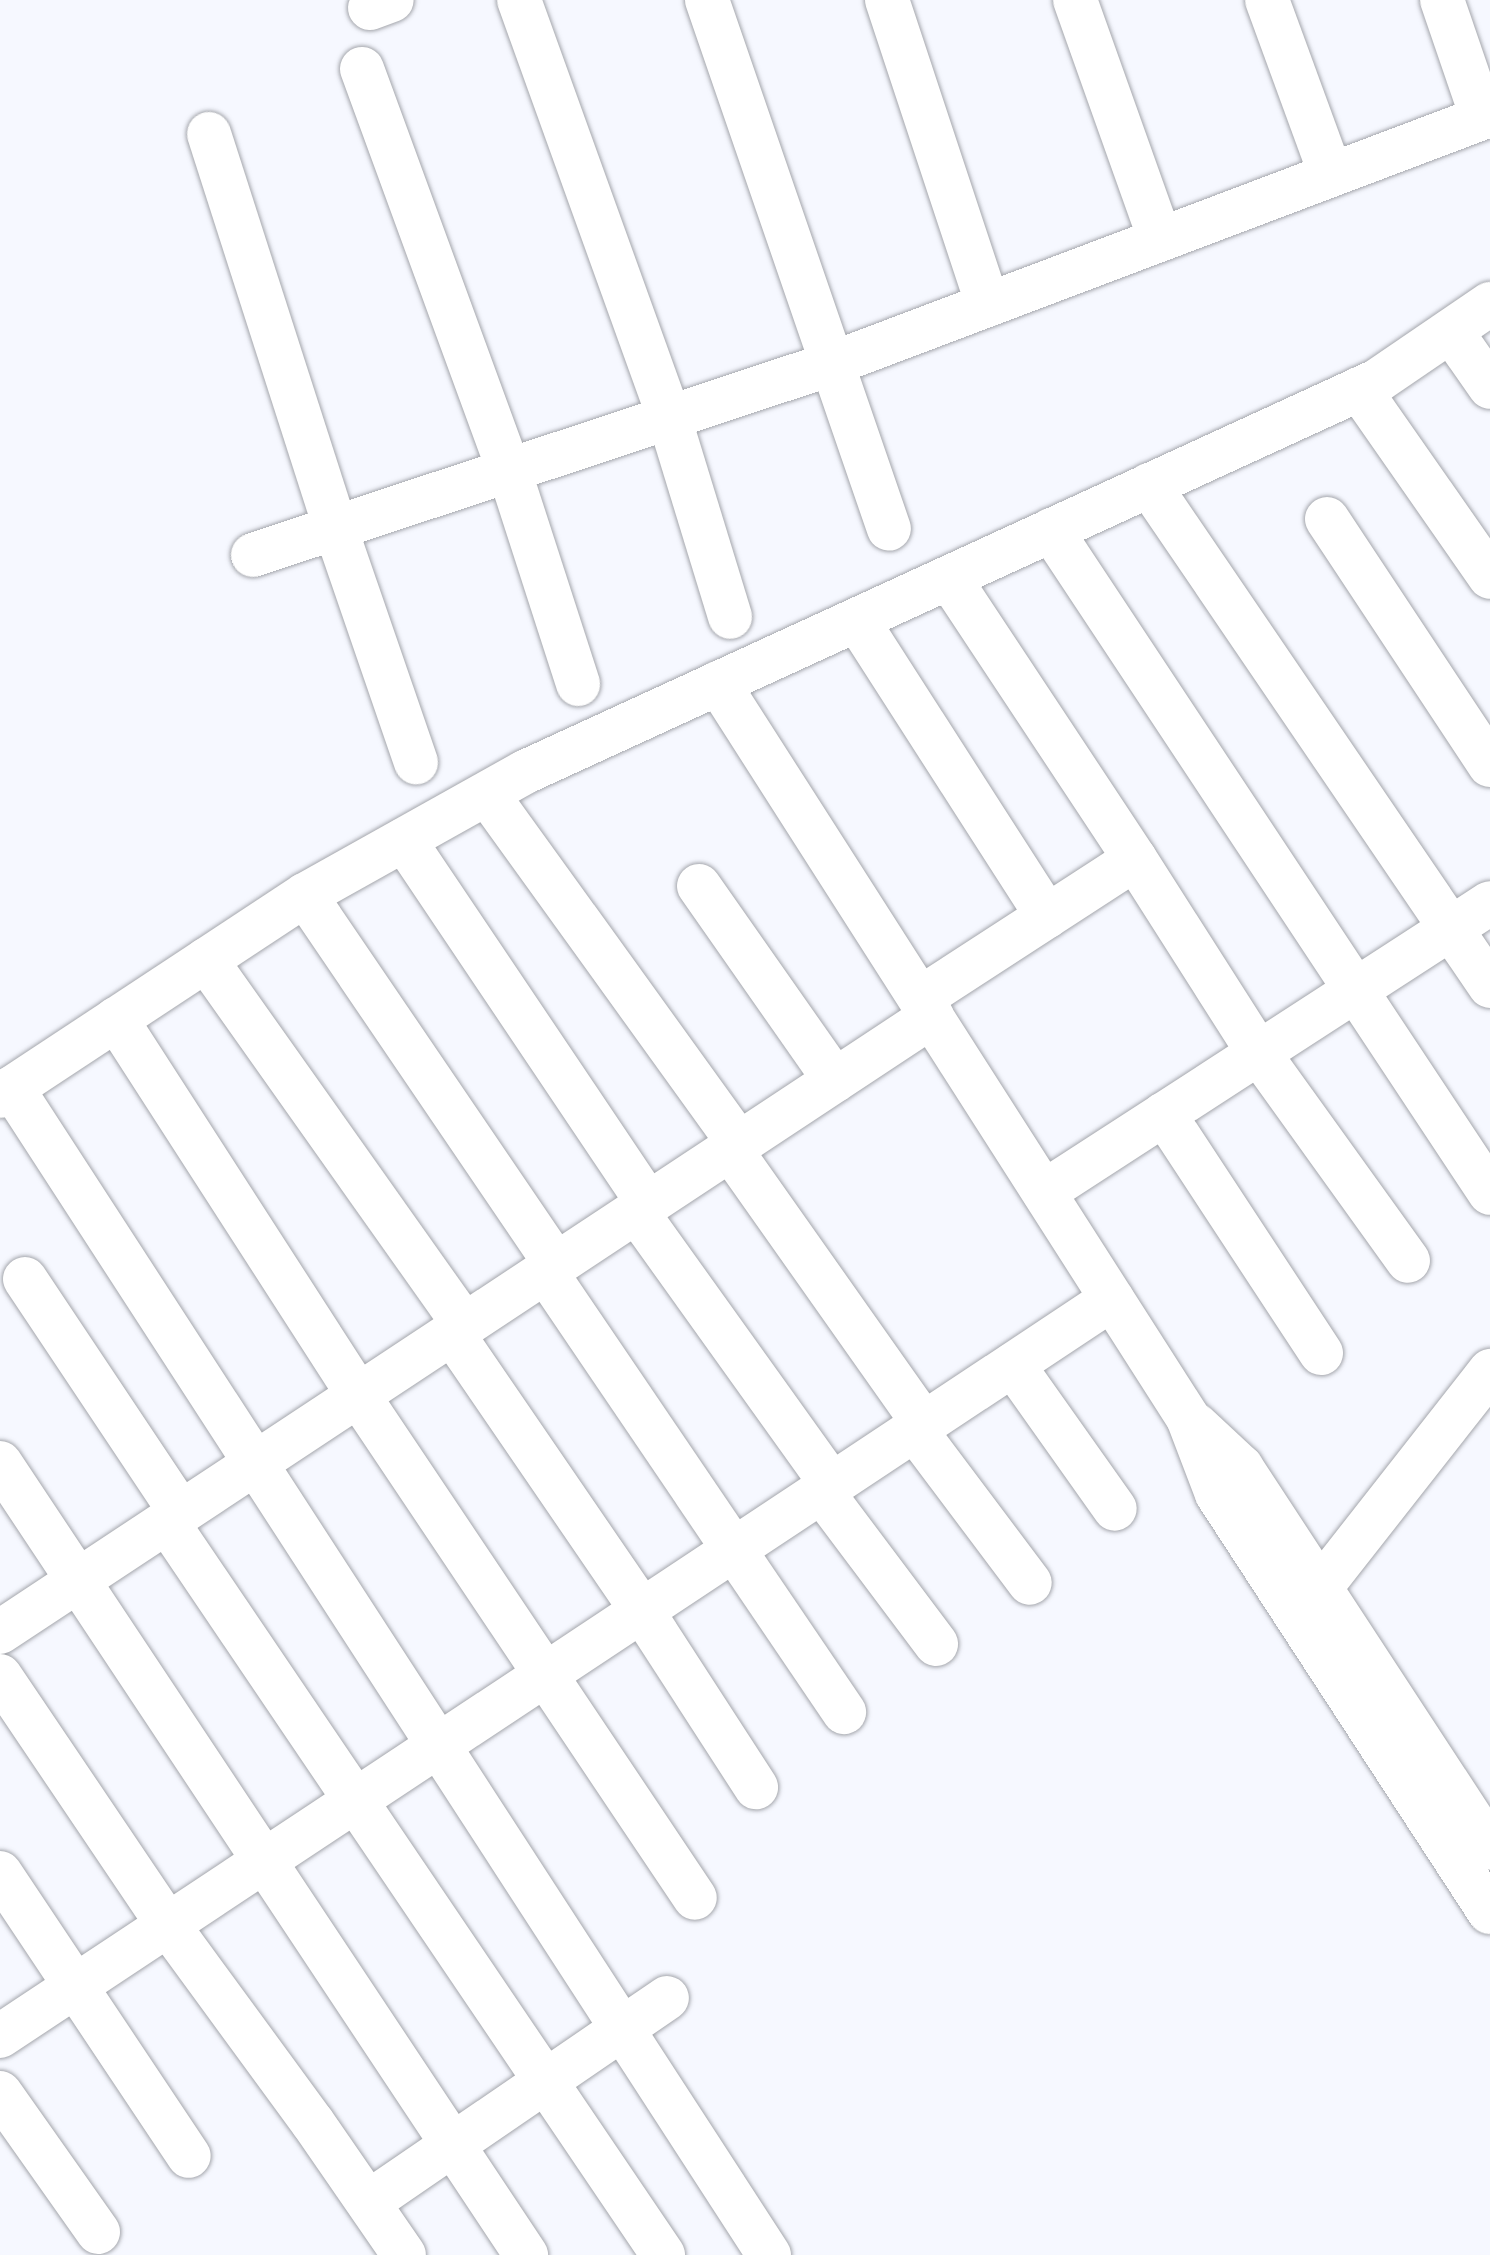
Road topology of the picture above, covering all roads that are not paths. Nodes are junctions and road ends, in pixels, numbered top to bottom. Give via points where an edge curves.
1 (519, 0) edge
2 (707, 0) edge
3 (887, 0) edge
4 (1075, 0) edge
5 (1267, 0) edge
6 (1442, 0) edge
7 (362, 69) dead end
8 (1486, 116) edge
9 (209, 134) dead end
10 (1331, 175) junction
11 (1160, 239) junction
12 (1490, 304) edge
13 (988, 305) junction
14 (1451, 331) junction
15 (834, 363) junction
16 (1490, 387) edge
17 (1359, 389) junction
18 (669, 417) junction
19 (509, 470) junction
20 (1149, 485) junction
21 (1327, 519) dead end
22 (335, 527) junction
23 (889, 529) dead end
24 (1051, 530) junction
25 (253, 555) dead end
26 (1490, 577) edge
27 (949, 578) junction
28 (730, 617) dead end
29 (857, 620) junction
30 (718, 683) junction
31 (578, 684) dead end
32 (416, 762) dead end
33 (1490, 765) edge
34 (487, 794) junction
35 (404, 840) junction
36 (1135, 859) junction
37 (699, 886) dead end
38 (305, 895) junction
39 (1490, 903) edge
40 (1047, 916) junction
41 (1452, 928) junction
42 (206, 960) junction
43 (1490, 986) edge
44 (1357, 988) junction
45 (926, 1007) junction
46 (116, 1019) junction
47 (1258, 1052) junction
48 (835, 1080) junction
49 (6, 1092) edge
50 (1164, 1114) junction
51 (734, 1146) junction
52 (1044, 1192) junction
53 (1490, 1193) edge
54 (642, 1207) junction
55 (1408, 1261) dead end
56 (551, 1268) junction
57 (25, 1279) dead end
58 (1112, 1299) junction
59 (458, 1329) junction
60 (1321, 1353) dead end
61 (1013, 1365) junction
62 (1490, 1371) edge
63 (358, 1395) junction
64 (1188, 1418) junction
65 (919, 1427) junction
66 (258, 1462) junction
67 (0, 1463) edge
68 (827, 1488) junction
69 (1115, 1509) dead end
70 (174, 1517) junction
71 (736, 1549) junction
72 (77, 1581) junction
73 (1030, 1583) dead end
74 (1320, 1588) junction
75 (642, 1611) junction
76 (0, 1632) edge
77 (936, 1644) dead end
78 (546, 1674) junction
79 (0, 1676) edge
80 (844, 1712) dead end
81 (438, 1747) junction
82 (756, 1787) dead end
83 (354, 1802) junction
84 (1490, 1848) edge
85 (265, 1861) junction
86 (0, 1873) edge
87 (695, 1898) dead end
88 (1490, 1912) edge
89 (168, 1925) junction
90 (77, 1986) junction
91 (667, 1998) dead end
92 (622, 2030) junction
93 (0, 2036) edge
94 (544, 2083) junction
95 (0, 2093) edge
96 (454, 2144) junction
97 (189, 2156) dead end
98 (369, 2202) junction
99 (98, 2232) dead end
100 (404, 2255) edge
101 (526, 2255) edge
102 (663, 2255) edge
103 (769, 2255) edge

1 - 18 street
2 - 15 street
3 - 13 street
4 - 11 street
5 - 10 street
6 - 8 street
7 - 19 street
8 - 10 street
9 - 22 street
10 - 11 street
11 - 13 street
12 - 14 street
13 - 15 street
14 - 16 street
14 - 17 street
15 - 18 street
15 - 23 street
17 - 20 street
17 - 26 street
18 - 19 street
18 - 28 street
19 - 22 street
19 - 31 street
20 - 24 street
20 - 41 street
21 - 33 street
22 - 25 street
22 - 32 street
24 - 27 street
24 - 44 street
27 - 29 street
27 - 36 street
29 - 30 street
29 - 40 street
30 - 34 street
30 - 45 street
34 - 35 street
34 - 51 street
35 - 38 street
35 - 54 street
36 - 40 street
36 - 47 street
37 - 48 street
38 - 42 street
38 - 56 street
39 - 41 street
40 - 45 street
41 - 43 street
41 - 44 street
42 - 46 street
42 - 59 street
44 - 47 street
44 - 53 street
45 - 48 street
45 - 52 street
46 - 49 street
46 - 63 street
47 - 50 street
47 - 55 street
48 - 51 street
49 - 66 street
50 - 52 street
50 - 60 street
51 - 54 street
51 - 65 street
52 - 58 street
54 - 56 street
54 - 68 street
56 - 59 street
56 - 71 street
57 - 70 street
58 - 61 street
58 - 64 street
59 - 63 street
59 - 75 street
61 - 65 street
61 - 69 street
62 - 74 street
63 - 66 street
63 - 78 street
64 - 74 street via 1241,1467
64 - 88 street via 1217,1494
65 - 68 street
65 - 73 street
66 - 70 street
66 - 81 street
67 - 72 street
68 - 71 street
68 - 77 street
70 - 72 street
70 - 83 street
71 - 75 street
71 - 80 street
72 - 76 street
72 - 85 street
74 - 84 street
75 - 78 street
75 - 82 street
78 - 81 street
78 - 87 street
79 - 89 street
81 - 83 street
81 - 92 street
83 - 85 street
83 - 94 street
85 - 89 street
85 - 96 street
86 - 90 street
89 - 90 street
89 - 98 street
90 - 93 street
90 - 97 street
91 - 92 street
92 - 94 street
92 - 103 street
94 - 96 street
94 - 102 street
95 - 99 street
96 - 98 street
96 - 101 street
98 - 100 street

